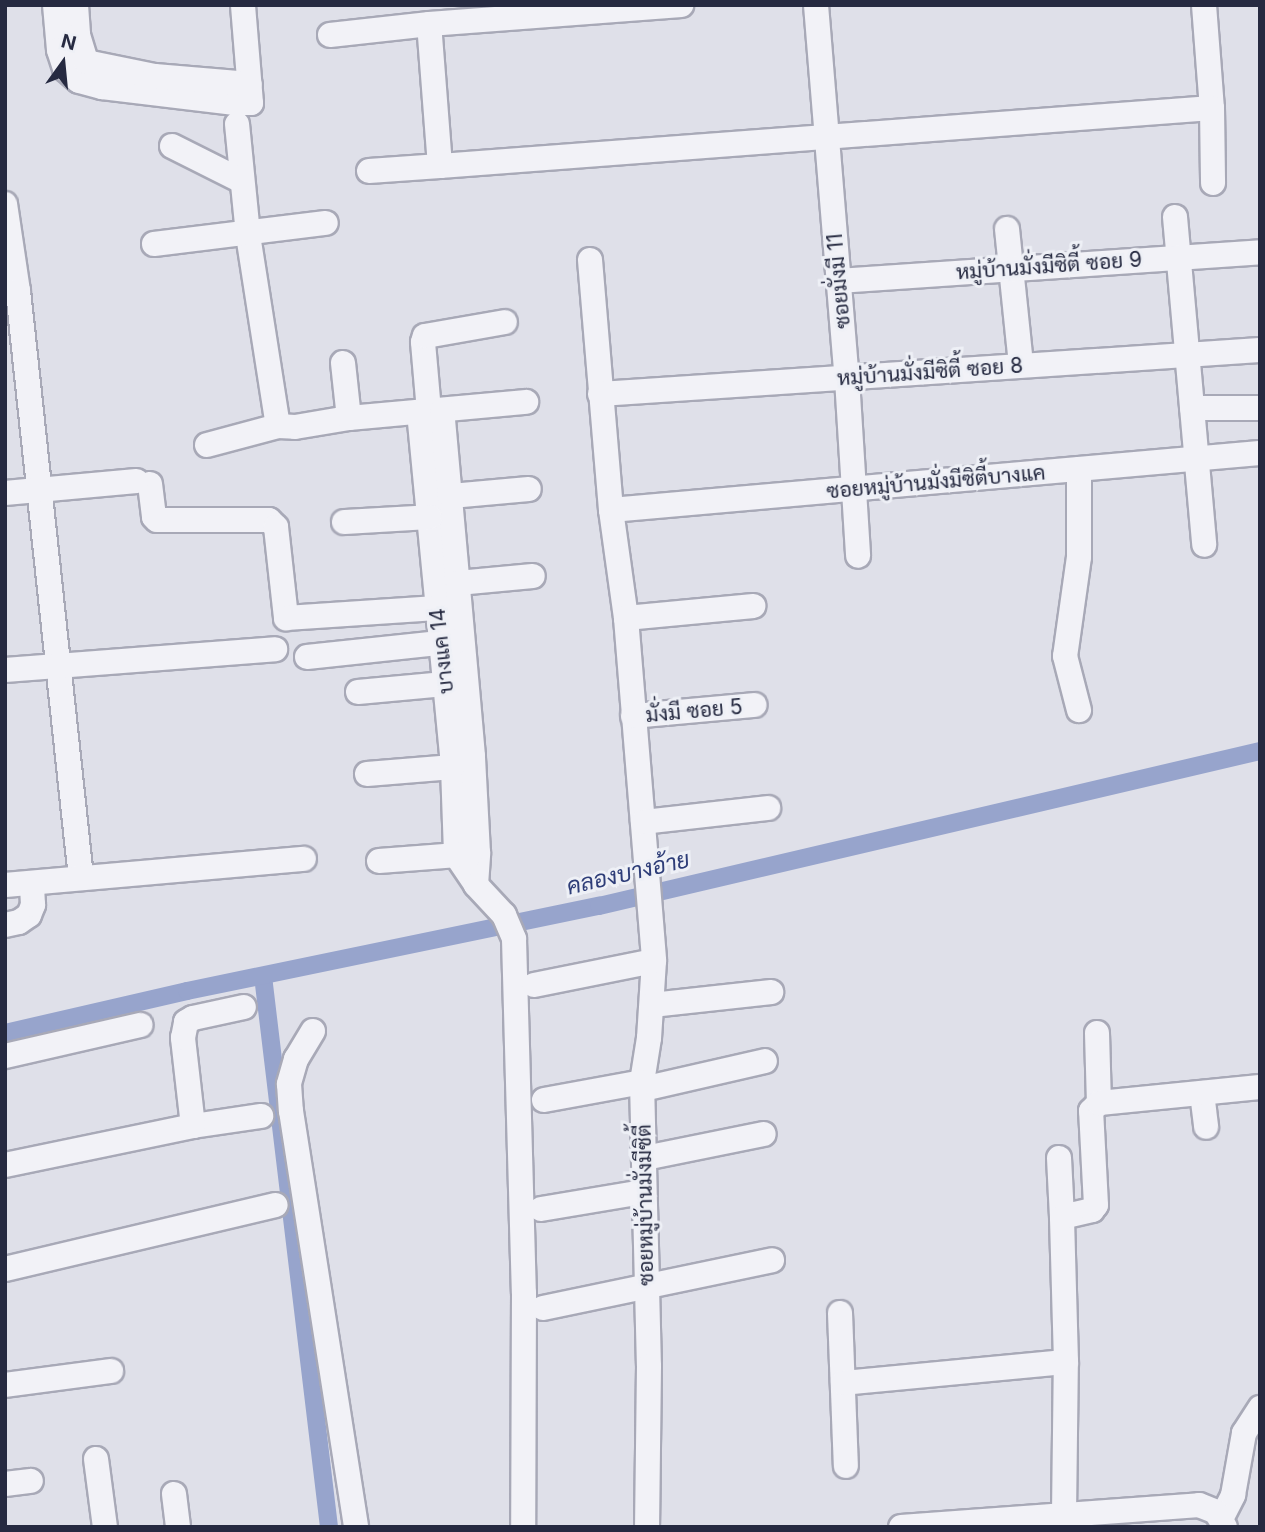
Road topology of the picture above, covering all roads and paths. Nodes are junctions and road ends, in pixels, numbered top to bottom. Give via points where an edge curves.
1 (55, 5) edge
2 (76, 5) edge
3 (227, 5) edge
4 (243, 5) edge
5 (681, 5) edge
6 (816, 5) edge
7 (1204, 5) edge
8 (429, 24) junction
9 (330, 35) dead end
10 (239, 99) junction
11 (1212, 108) junction
12 (826, 136) junction
13 (172, 146) dead end
14 (440, 166) junction
15 (369, 171) dead end
16 (242, 181) junction
17 (1213, 183) dead end
18 (5, 204) edge
19 (1175, 217) dead end
20 (326, 223) dead end
21 (1007, 229) dead end
22 (248, 235) junction
23 (154, 244) dead end
24 (1260, 252) edge
25 (1180, 257) junction
26 (590, 260) dead end
27 (1012, 269) junction
28 (839, 281) junction
29 (505, 322) dead end
30 (1260, 350) edge
31 (1186, 354) junction
32 (344, 363) dead end
33 (1021, 365) junction
34 (847, 379) junction
35 (600, 394) junction
36 (526, 402) dead end
37 (1192, 408) junction
38 (1260, 408) edge
39 (430, 411) junction
40 (349, 418) junction
41 (278, 426) junction
42 (207, 445) dead end
43 (1260, 453) edge
44 (1196, 459) junction
45 (1079, 469) junction
46 (529, 489) dead end
47 (853, 489) junction
48 (40, 490) junction
49 (5, 493) edge
50 (451, 496) junction
51 (611, 510) junction
52 (430, 517) junction
53 (344, 522) dead end
54 (1204, 545) dead end
55 (858, 556) dead end
56 (533, 576) dead end
57 (458, 583) junction
58 (753, 606) dead end
59 (437, 608) junction
60 (626, 618) junction
61 (451, 641) junction
62 (275, 649) dead end
63 (307, 657) dead end
64 (58, 666) junction
65 (5, 670) edge
66 (445, 684) junction
67 (358, 692) dead end
68 (755, 705) dead end
69 (1079, 710) dead end
70 (633, 716) junction
71 (459, 760) junction
72 (367, 774) dead end
73 (768, 808) dead end
74 (643, 822) junction
75 (467, 854) junction
76 (304, 859) dead end
77 (379, 861) dead end
78 (81, 878) junction
79 (32, 883) junction
80 (5, 885) edge
81 (5, 925) edge
82 (653, 961) junction
83 (534, 985) dead end
84 (771, 992) dead end
85 (652, 1005) junction
86 (243, 1007) dead end
87 (140, 1025) dead end
88 (313, 1031) dead end
89 (1097, 1033) dead end
90 (5, 1056) edge
91 (765, 1061) dead end
92 (642, 1085) junction
93 (1260, 1087) edge
94 (1202, 1093) junction
95 (544, 1100) dead end
96 (1099, 1103) junction
97 (261, 1115) dead end
98 (193, 1126) junction
99 (1206, 1127) dead end
100 (764, 1134) dead end
101 (645, 1158) junction
102 (1059, 1158) dead end
103 (5, 1165) edge
104 (643, 1192) junction
105 (276, 1205) dead end
106 (541, 1209) dead end
107 (1062, 1217) junction
108 (772, 1260) dead end
109 (5, 1269) edge
110 (646, 1287) junction
111 (543, 1308) dead end
112 (841, 1313) dead end
113 (1066, 1362) junction
114 (111, 1371) dead end
115 (843, 1383) junction
116 (5, 1385) edge
117 (1260, 1408) edge
118 (96, 1460) dead end
119 (846, 1465) dead end
120 (31, 1482) dead end
121 (5, 1484) edge
122 (174, 1494) dead end
123 (1063, 1515) junction
124 (1099, 1520) edge
125 (1223, 1523) edge
126 (968, 1524) edge
127 (105, 1527) edge
128 (178, 1527) edge
129 (356, 1527) edge
130 (523, 1527) edge
131 (647, 1527) edge
132 (901, 1527) edge

1 - 10 street via 65,69 79,81 102,88
2 - 10 street via 86,62
3 - 10 street
4 - 10 street
5 - 8 street
6 - 12 street, ซอยมั่งมี 11
7 - 11 street
8 - 9 street
8 - 14 street
10 - 16 street
11 - 12 street
11 - 17 street
12 - 14 street
12 - 28 street, ซอยมั่งมี 11
13 - 16 street
14 - 15 street
16 - 22 street
18 - 48 street
19 - 25 street
20 - 22 street
21 - 27 street
22 - 23 street
22 - 41 street
24 - 25 street, หมู่บ้านมั่งมีซิตี้ ซอย 9
25 - 27 street, หมู่บ้านมั่งมีซิตี้ ซอย 9
25 - 31 street
26 - 35 street
27 - 28 street, หมู่บ้านมั่งมีซิตี้ ซอย 9
27 - 33 street
28 - 34 street, ซอยมั่งมี 11
29 - 39 street via 425,336
30 - 31 street, หมู่บ้านมั่งมีซิตี้ ซอย 8
31 - 33 street, หมู่บ้านมั่งมีซิตี้ ซอย 8
31 - 37 street
32 - 40 street
33 - 34 street, หมู่บ้านมั่งมีซิตี้ ซอย 8
34 - 35 street, หมู่บ้านมั่งมีซิตี้ ซอย 8
34 - 47 street, ซอยมั่งมี 11
35 - 51 street
36 - 39 street
37 - 38 street
37 - 44 street
39 - 40 street
39 - 50 street, บางแค 14
39 - 52 street, บางแค 14
40 - 41 street
41 - 42 street
43 - 44 street, ซอยหมู่บ้านมั่งมีซิตี้บางแค
44 - 45 street, ซอยหมู่บ้านมั่งมีซิตี้บางแค
44 - 54 street
45 - 47 street, ซอยหมู่บ้านมั่งมีซิตี้บางแค
45 - 69 street via 1079,557 1065,656
46 - 50 street
47 - 51 street, ซอยหมู่บ้านมั่งมีซิตี้บางแค
47 - 55 street, ซอยมั่งมี 11
48 - 49 street
48 - 59 street via 143,482 157,520 269,520 276,527 286,618
48 - 64 street
50 - 57 street, บางแค 14
51 - 60 street
52 - 53 street
52 - 59 street, บางแค 14
56 - 57 street
57 - 61 street, บางแค 14
58 - 60 street
59 - 61 street, บางแค 14
60 - 70 street
61 - 63 street
61 - 66 street, บางแค 14
61 - 71 street, บางแค 14
62 - 64 street
64 - 65 street
64 - 78 street
66 - 67 street
66 - 71 street, บางแค 14
68 - 70 street, มั่งมี ซอย 5
70 - 74 street
71 - 72 street
71 - 75 street, บางแค 14
73 - 74 street
74 - 82 street, ซอยหมู่บ้านมั่งมีซิตี้
75 - 77 street
75 - 130 street, บางแค 14 via 476,885 504,915 513,939 524,1293
76 - 78 street
78 - 79 street
79 - 80 street
79 - 81 street via 29,915
82 - 83 street
82 - 85 street, ซอยหมู่บ้านมั่งมีซิตี้
84 - 85 street
85 - 92 street, ซอยหมู่บ้านมั่งมีซิตี้
86 - 98 street via 186,1022 183,1038
87 - 90 street
88 - 129 street via 296,1059 289,1084 290,1111
89 - 96 street
91 - 92 street
92 - 95 street
92 - 101 street, ซอยหมู่บ้านมั่งมีซิตี้
93 - 94 street
94 - 96 street
94 - 99 street
96 - 107 street via 1091,1111 1096,1205
97 - 98 street
98 - 103 street
100 - 101 street
101 - 104 street, ซอยหมู่บ้านมั่งมีซิตี้
102 - 107 street
104 - 106 street
104 - 110 street, ซอยหมู่บ้านมั่งมีซิตี้
105 - 109 street
107 - 113 street
108 - 110 street
110 - 111 street
110 - 131 street, ซอยหมู่บ้านมั่งมีซิตี้
112 - 115 street
113 - 115 street
113 - 123 street
114 - 116 street
115 - 119 street
117 - 125 street via 1244,1433
118 - 127 street
120 - 121 street
122 - 128 street
123 - 124 street
123 - 126 street
124 - 125 street via 1199,1505 1208,1507
126 - 132 street

